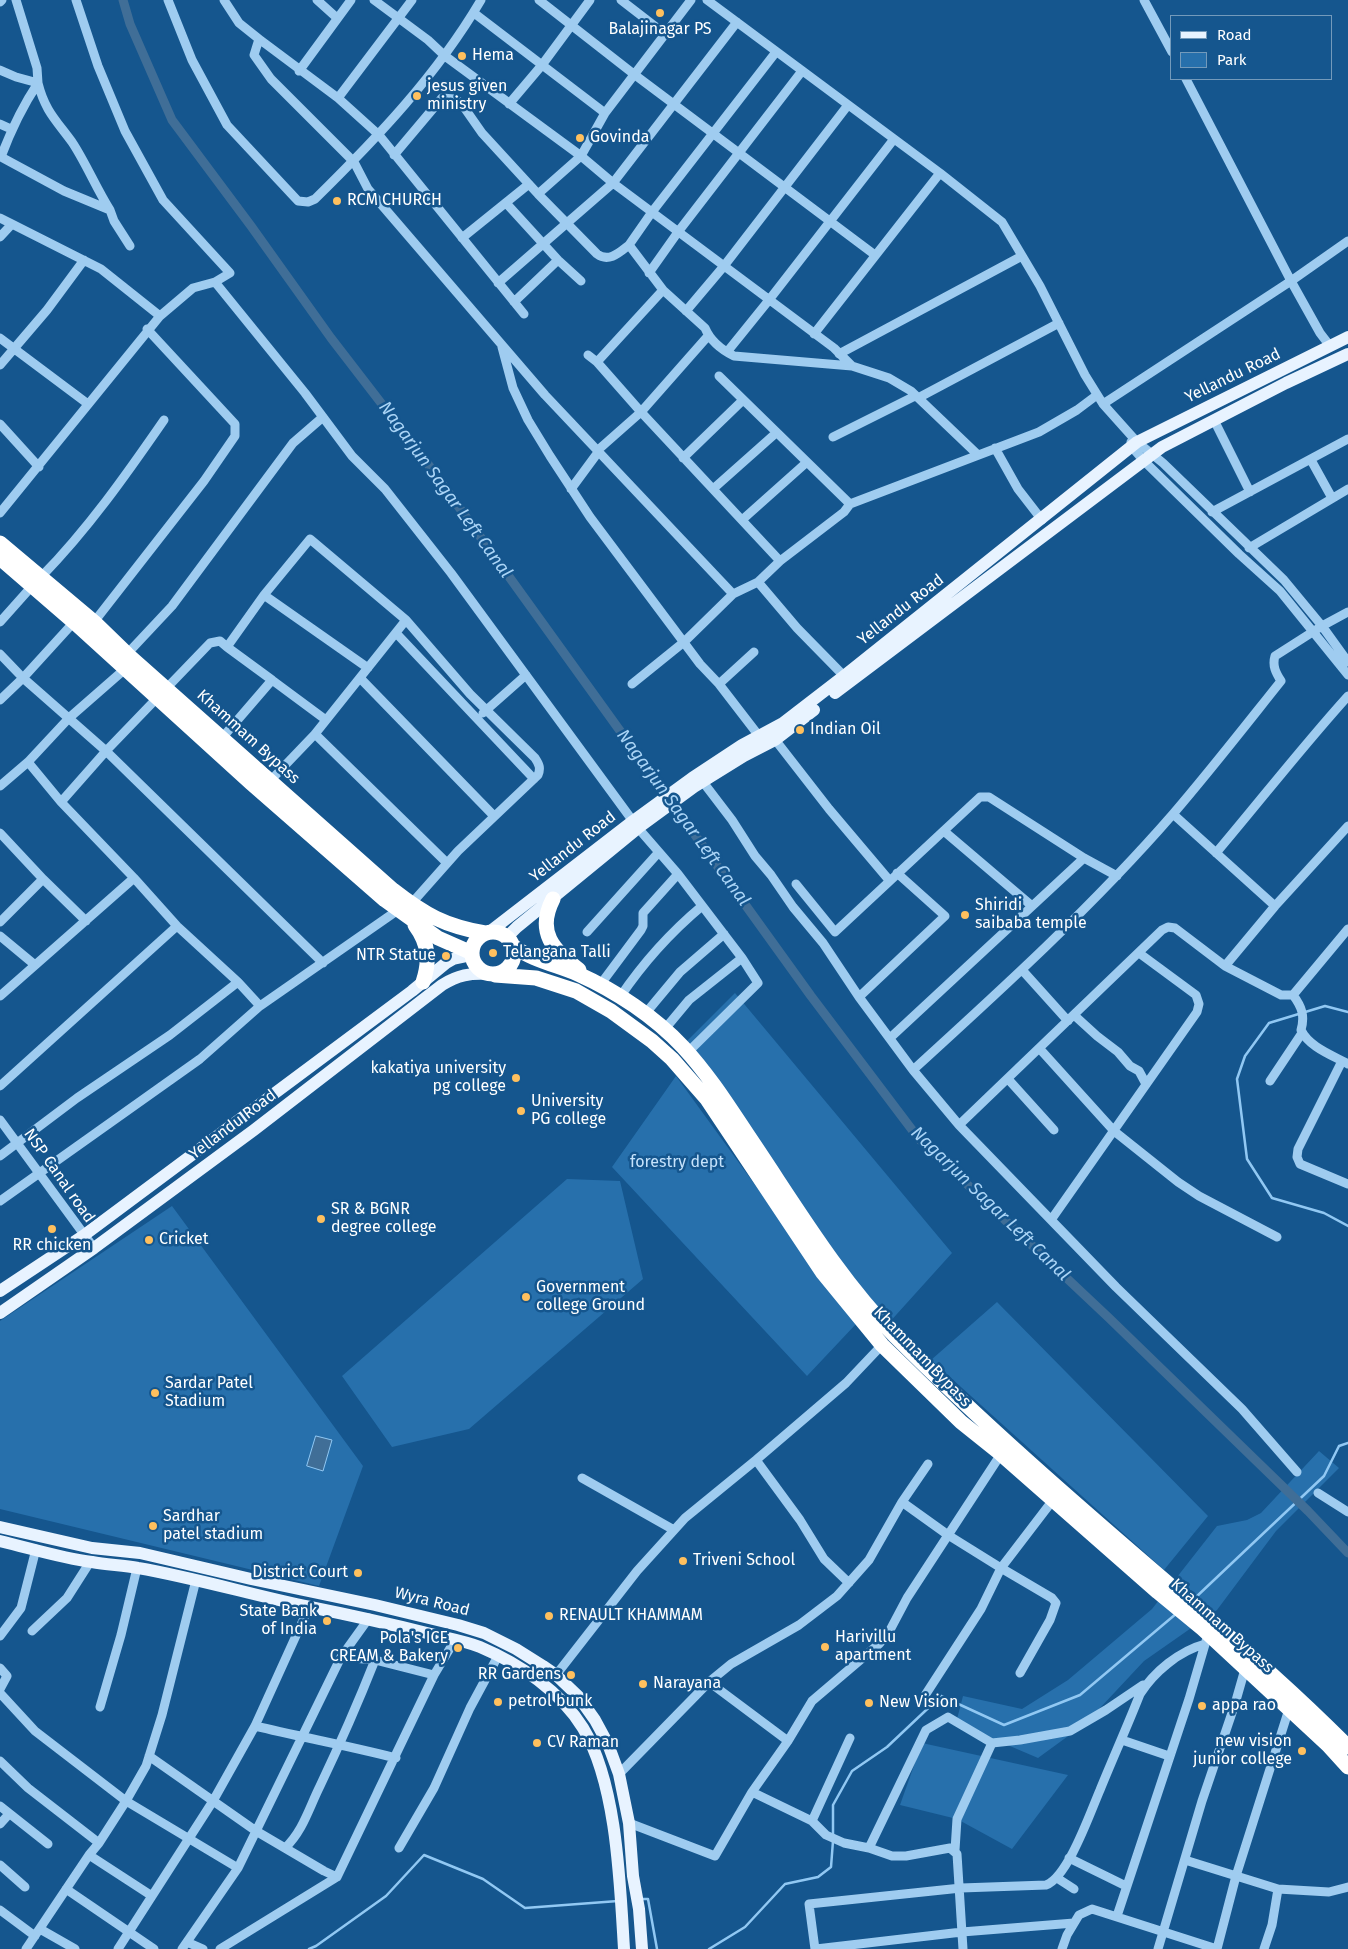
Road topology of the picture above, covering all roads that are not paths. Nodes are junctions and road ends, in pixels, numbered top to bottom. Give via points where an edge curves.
1 (16, 0) edge
2 (76, 0) edge
3 (168, 0) edge
4 (224, 0) edge
5 (317, 0) edge
6 (351, 0) edge
7 (374, 0) edge
8 (412, 0) edge
9 (481, 0) edge
10 (539, 0) edge
11 (590, 0) edge
12 (621, 0) edge
13 (691, 0) edge
14 (707, 0) edge
15 (1144, 0) edge
16 (474, 13) junction
17 (337, 18) junction
18 (398, 18) junction
19 (737, 22) junction
20 (571, 25) junction
21 (665, 34) junction
22 (259, 40) junction
23 (1170, 48) edge
24 (776, 52) junction
25 (445, 56) junction
26 (542, 65) junction
27 (0, 70) edge
28 (300, 71) junction
29 (802, 71) junction
30 (635, 75) junction
31 (1187, 80) edge
32 (38, 83) junction
33 (338, 98) junction
34 (674, 103) junction
35 (509, 104) junction
36 (848, 105) junction
37 (605, 113) junction
38 (0, 124) edge
39 (11, 129) junction
40 (714, 133) junction
41 (379, 136) junction
42 (894, 139) junction
43 (740, 153) junction
44 (394, 155) junction
45 (580, 156) junction
46 (0, 157) edge
47 (354, 162) junction
48 (940, 173) junction
49 (613, 183) junction
50 (529, 184) junction
51 (785, 187) junction
52 (538, 194) junction
53 (506, 203) junction
54 (110, 210) junction
55 (652, 212) junction
56 (0, 218) edge
57 (831, 221) junction
58 (566, 223) junction
59 (12, 224) junction
60 (678, 232) junction
61 (0, 237) edge
62 (462, 238) junction
63 (1348, 241) edge
64 (542, 243) junction
65 (629, 245) junction
66 (130, 246) dead end
67 (875, 254) junction
68 (1022, 256) junction
69 (84, 260) junction
70 (558, 260) junction
71 (724, 266) junction
72 (649, 272) junction
73 (1291, 281) junction
74 (215, 282) junction
75 (581, 282) dead end
76 (498, 283) junction
77 (663, 290) junction
78 (769, 300) junction
79 (514, 302) junction
80 (686, 311) junction
81 (524, 314) dead end
82 (160, 316) junction
83 (1059, 323) junction
84 (147, 329) junction
85 (814, 334) junction
86 (708, 336) junction
87 (0, 338) edge
88 (1348, 338) edge
89 (502, 345) junction
90 (1330, 346) junction
91 (14, 349) junction
92 (727, 352) junction
93 (839, 354) junction
94 (1348, 354) edge
95 (588, 355) dead end
96 (597, 362) junction
97 (0, 365) edge
98 (852, 366) junction
99 (719, 376) dead end
100 (1098, 396) junction
101 (916, 397) junction
102 (743, 400) junction
103 (88, 404) junction
104 (1103, 404) junction
105 (640, 412) junction
106 (323, 417) junction
107 (164, 420) dead end
108 (1214, 420) junction
109 (0, 424) edge
110 (776, 434) junction
111 (833, 437) dead end
112 (1348, 440) edge
113 (1133, 441) junction
114 (995, 448) junction
115 (599, 451) junction
116 (977, 454) junction
117 (683, 458) junction
118 (1149, 458) junction
119 (1311, 460) junction
120 (807, 462) junction
121 (39, 466) junction
122 (571, 489) junction
123 (713, 489) junction
124 (1348, 489) edge
125 (1250, 492) junction
126 (1332, 498) junction
127 (850, 504) junction
128 (1212, 512) junction
129 (0, 513) edge
130 (742, 520) junction
131 (1042, 520) junction
132 (0, 543) edge
133 (1249, 548) junction
134 (0, 558) edge
135 (780, 561) junction
136 (37, 581) junction
137 (758, 582) junction
138 (733, 594) junction
139 (264, 596) junction
140 (1348, 612) edge
141 (406, 620) junction
142 (0, 622) edge
143 (74, 622) junction
144 (94, 622) junction
145 (1322, 626) junction
146 (1314, 631) junction
147 (396, 633) junction
148 (684, 642) junction
149 (227, 647) junction
150 (754, 652) dead end
151 (0, 654) edge
152 (126, 661) junction
153 (1348, 662) edge
154 (368, 668) junction
155 (526, 675) junction
156 (1348, 675) edge
157 (844, 676) junction
158 (23, 678) junction
159 (360, 678) junction
160 (272, 680) junction
161 (632, 684) dead end
162 (719, 684) junction
163 (162, 693) junction
164 (1348, 696) edge
165 (0, 700) edge
166 (486, 710) junction
167 (69, 718) junction
168 (477, 718) junction
169 (326, 720) junction
170 (315, 734) junction
171 (768, 736) junction
172 (222, 738) junction
173 (106, 751) junction
174 (28, 762) junction
175 (534, 778) junction
176 (270, 781) junction
177 (696, 782) junction
178 (0, 786) edge
179 (61, 802) junction
180 (1173, 814) junction
181 (494, 816) junction
182 (635, 825) junction
183 (1348, 826) edge
184 (945, 832) junction
185 (0, 833) edge
186 (659, 852) junction
187 (1216, 852) junction
188 (1084, 858) junction
189 (447, 863) junction
190 (897, 873) junction
191 (678, 874) junction
192 (1117, 876) junction
193 (134, 878) junction
194 (43, 879) junction
195 (889, 880) junction
196 (796, 884) dead end
197 (553, 899) junction
198 (702, 906) junction
199 (1032, 906) junction
200 (1275, 906) junction
201 (405, 910) junction
202 (86, 921) junction
203 (0, 922) edge
204 (177, 926) junction
205 (1348, 929) edge
206 (587, 932) dead end
207 (834, 932) junction
208 (487, 933) junction
209 (724, 934) junction
210 (0, 936) edge
211 (510, 941) junction
212 (823, 943) junction
213 (1140, 953) junction
214 (472, 954) junction
215 (742, 958) junction
216 (324, 963) junction
217 (35, 965) junction
218 (1225, 966) junction
219 (1022, 971) junction
220 (492, 974) junction
221 (238, 982) junction
222 (423, 982) junction
223 (600, 985) junction
224 (1293, 995) junction
225 (0, 996) edge
226 (620, 997) junction
227 (859, 997) junction
228 (260, 1006) junction
229 (646, 1014) junction
230 (1071, 1018) junction
231 (664, 1030) junction
232 (1302, 1033) junction
233 (890, 1038) junction
234 (1040, 1048) junction
235 (688, 1053) junction
236 (1345, 1063) edge
237 (913, 1070) junction
238 (1008, 1079) junction
239 (1270, 1081) dead end
240 (1146, 1084) junction
241 (0, 1086) edge
242 (0, 1120) edge
243 (959, 1125) junction
244 (1054, 1130) dead end
245 (1114, 1131) junction
246 (18, 1144) junction
247 (0, 1156) edge
248 (39, 1173) junction
249 (1348, 1184) edge
250 (0, 1201) edge
251 (1051, 1220) junction
252 (83, 1236) junction
253 (1277, 1238) dead end
254 (94, 1248) junction
255 (0, 1291) edge
256 (0, 1313) edge
257 (882, 1345) junction
258 (1001, 1454) junction
259 (756, 1460) junction
260 (928, 1464) dead end
261 (1297, 1472) dead end
262 (582, 1478) dead end
263 (1318, 1493) dead end
264 (1053, 1500) junction
265 (902, 1502) junction
266 (1348, 1512) edge
267 (0, 1527) edge
268 (674, 1530) junction
269 (948, 1535) junction
270 (0, 1541) edge
271 (36, 1549) junction
272 (90, 1562) junction
273 (137, 1568) junction
274 (1001, 1568) junction
275 (196, 1580) junction
276 (849, 1583) junction
277 (1163, 1588) junction
278 (310, 1607) junction
279 (369, 1618) junction
280 (32, 1631) dead end
281 (1207, 1631) junction
282 (0, 1636) edge
283 (496, 1638) junction
284 (455, 1640) junction
285 (493, 1654) junction
286 (341, 1657) junction
287 (375, 1660) junction
288 (0, 1668) edge
289 (1245, 1669) junction
290 (1020, 1672) dead end
291 (434, 1675) junction
292 (556, 1675) junction
293 (709, 1682) junction
294 (1148, 1682) junction
295 (0, 1689) edge
296 (0, 1693) edge
297 (922, 1700) dead end
298 (100, 1707) dead end
299 (1288, 1708) junction
300 (255, 1726) junction
301 (302, 1738) junction
302 (850, 1738) dead end
303 (1122, 1740) junction
304 (788, 1741) junction
305 (992, 1743) junction
306 (341, 1744) junction
307 (1348, 1747) edge
308 (149, 1756) junction
309 (1170, 1756) junction
310 (396, 1758) junction
311 (0, 1761) edge
312 (1348, 1767) edge
313 (620, 1774) junction
314 (752, 1792) junction
315 (126, 1801) junction
316 (214, 1801) junction
317 (0, 1806) edge
318 (9, 1814) junction
319 (812, 1821) junction
320 (629, 1823) junction
321 (0, 1824) edge
322 (256, 1831) junction
323 (190, 1838) junction
324 (99, 1843) junction
325 (48, 1844) dead end
326 (285, 1848) junction
327 (399, 1848) dead end
328 (869, 1848) junction
329 (955, 1850) junction
330 (89, 1854) junction
331 (1069, 1858) junction
332 (1185, 1860) junction
333 (0, 1865) edge
334 (238, 1868) junction
335 (1236, 1876) junction
336 (337, 1877) junction
337 (1056, 1878) junction
338 (25, 1886) dead end
339 (1126, 1886) junction
340 (1348, 1887) edge
341 (961, 1888) junction
342 (66, 1889) junction
343 (1074, 1889) dead end
344 (1278, 1889) junction
345 (152, 1896) junction
346 (0, 1910) edge
347 (1117, 1916) junction
348 (1074, 1923) junction
349 (38, 1932) junction
350 (130, 1932) junction
351 (962, 1932) junction
352 (1165, 1932) junction
353 (185, 1945) edge
354 (26, 1949) edge
355 (75, 1949) edge
356 (118, 1949) edge
357 (154, 1949) edge
358 (204, 1949) edge
359 (220, 1949) edge
360 (624, 1949) edge
361 (642, 1949) edge
362 (815, 1949) edge
363 (963, 1949) edge
364 (1062, 1949) edge
365 (1158, 1949) edge
366 (1217, 1949) edge
367 (1264, 1949) edge

1 - 32 street via 37,68
2 - 74 street via 98,66 122,123 163,200 230,273
3 - 47 street via 192,60 227,125 298,201 316,199
4 - 22 street via 239,23
5 - 17 street
6 - 17 street
7 - 18 street
8 - 18 street
9 - 16 street
10 - 20 street
11 - 20 street
12 - 21 street
13 - 21 street
14 - 19 street
15 - 23 street
16 - 25 street
16 - 26 street
17 - 28 street
18 - 25 street
18 - 33 street
19 - 24 street
19 - 34 street
20 - 26 street
20 - 30 street
21 - 30 street
22 - 28 street
22 - 47 street via 254,55 271,80
24 - 29 street
24 - 40 street
25 - 35 street
25 - 41 street
26 - 35 street
26 - 37 street
27 - 32 street
28 - 33 street
29 - 36 street
29 - 43 street
30 - 34 street
30 - 37 street
31 - 73 street
32 - 39 street
32 - 54 street via 42,101 72,143
33 - 41 street
34 - 40 street
34 - 49 street
35 - 45 street
36 - 42 street
36 - 51 street
37 - 45 street
38 - 39 street
39 - 46 street
40 - 43 street
40 - 55 street
41 - 44 street
41 - 47 street
42 - 48 street
42 - 57 street
43 - 51 street
43 - 60 street
44 - 50 street via 442,98 447,98 461,103 482,133
44 - 62 street
45 - 49 street
45 - 52 street
46 - 54 street via 64,191
47 - 89 street via 368,189
48 - 67 street
48 - 68 street via 1002,222
49 - 55 street
49 - 58 street
50 - 52 street
50 - 53 street
51 - 57 street
51 - 71 street
52 - 58 street
53 - 62 street
53 - 64 street
54 - 66 street
55 - 60 street
55 - 65 street
56 - 59 street
57 - 67 street
57 - 78 street
58 - 64 street
58 - 65 street via 602,258 612,257
59 - 61 street
59 - 69 street
60 - 71 street
60 - 72 street
62 - 76 street
63 - 73 street
64 - 70 street
64 - 76 street
65 - 72 street
67 - 85 street
68 - 83 street
68 - 93 street
69 - 82 street via 101,269
69 - 91 street
70 - 75 street
70 - 79 street
71 - 78 street
71 - 80 street
72 - 77 street
73 - 90 street
73 - 104 street
74 - 82 street via 193,288
74 - 106 street
76 - 79 street
77 - 80 street
77 - 96 street
78 - 85 street
78 - 92 street
79 - 81 street
80 - 86 street via 705,328
82 - 84 street
83 - 100 street
83 - 101 street
84 - 103 street
84 - 144 street via 235,424 235,436
85 - 93 street
86 - 92 street
86 - 105 street
87 - 91 street
88 - 90 main road, Yellandu Road
89 - 115 street
89 - 122 street via 513,388 528,420
90 - 113 main road, Yellandu Road
91 - 97 street
91 - 103 street
92 - 98 street via 734,356
93 - 98 street
94 - 108 main road, Yellandu Road
95 - 96 street
96 - 105 street
98 - 101 street via 889,378
99 - 102 street
100 - 104 street
100 - 114 street via 1038,432
101 - 111 street
101 - 116 street
102 - 110 street
102 - 117 street
103 - 121 street
104 - 113 street
105 - 115 street
105 - 117 street
106 - 152 street via 293,443 172,606
106 - 155 street via 352,456 385,489
107 - 136 street via 126,475 64,553
108 - 118 main road, Yellandu Road via 1162,447
108 - 125 street
109 - 121 street
110 - 120 street
110 - 123 street
112 - 119 street
113 - 118 street
113 - 131 main road, Yellandu Road
114 - 116 street
114 - 131 street via 1018,489
115 - 122 street
115 - 138 street
116 - 127 street
117 - 123 street
118 - 128 street
118 - 146 street via 1239,554 1280,591
118 - 171 main road, Yellandu Road
119 - 125 street
119 - 126 street
120 - 127 street
120 - 130 street
121 - 129 street
122 - 148 street
123 - 130 street
124 - 126 street
125 - 128 street
126 - 133 street
127 - 135 street
128 - 133 street
130 - 135 street
131 - 157 main road, Yellandu Road
132 - 136 highway, Khammam Bypass
133 - 145 street via 1284,580
134 - 136 highway, Khammam Bypass
135 - 137 street
136 - 142 street
136 - 143 highway, Khammam Bypass
136 - 144 highway, Khammam Bypass
137 - 138 street
137 - 157 street
138 - 148 street
139 - 141 street via 310,539
139 - 149 street
139 - 154 street
140 - 145 street
141 - 147 street
141 - 166 street
143 - 152 highway, Khammam Bypass
143 - 158 street
144 - 152 highway, Khammam Bypass
145 - 146 street
145 - 153 street
146 - 156 street
146 - 180 street via 1275,656 1275,671 1281,681
147 - 154 street
147 - 168 street
148 - 161 street
148 - 162 street
149 - 160 street
149 - 163 street via 220,641 210,643
150 - 162 street
151 - 158 street
152 - 163 highway, Khammam Bypass
152 - 167 street
154 - 159 street
155 - 166 street
155 - 182 street
157 - 171 main road, Yellandu Road
158 - 165 street
158 - 167 street
159 - 169 street
159 - 181 street
160 - 169 street
160 - 172 street
162 - 171 street
163 - 172 highway, Khammam Bypass
163 - 173 street
163 - 201 highway, Khammam Bypass via 251,783
164 - 187 street
166 - 168 street
166 - 175 street via 539,764 538,775
167 - 173 street
167 - 174 street
168 - 175 street
169 - 170 street
170 - 176 street
170 - 189 street
171 - 177 main road, Yellandu Road via 742,745
171 - 195 street
172 - 176 highway, Khammam Bypass
173 - 179 street
173 - 216 street
174 - 178 street
174 - 179 street
175 - 181 street
176 - 201 highway, Khammam Bypass via 393,890
177 - 182 main road, Yellandu Road
177 - 212 street via 732,820 755,856
179 - 193 street
180 - 187 street
180 - 192 street
181 - 189 street
182 - 186 street
182 - 197 main road, Yellandu Road
182 - 208 main road, Yellandu Road
183 - 200 street
184 - 188 street via 980,798 990,797
184 - 190 street
184 - 199 street
185 - 194 street
186 - 191 street
186 - 206 street
187 - 200 street
188 - 192 street
188 - 199 street
189 - 201 street
190 - 195 street
190 - 227 street via 945,916
191 - 198 street
191 - 223 street via 643,913 641,930
192 - 219 street
193 - 202 street
193 - 204 street
194 - 202 street
194 - 203 street
195 - 207 street
196 - 207 street
197 - 211 main road, Yellandu Road via 517,927
197 - 223 highway via 545,925 552,944 568,961
198 - 209 street
198 - 226 street via 657,950
199 - 233 street
200 - 218 street
201 - 208 highway, Khammam Bypass
201 - 214 highway, Khammam Bypass via 438,938
201 - 216 street
201 - 222 highway via 427,947
202 - 217 street
204 - 221 street
204 - 241 street
205 - 224 street
207 - 212 street
208 - 211 highway via 498,932
208 - 214 highway via 476,941
209 - 215 street
209 - 229 street via 680,972
210 - 217 street
211 - 220 highway via 512,965 501,973
211 - 223 highway, Khammam Bypass via 526,954
212 - 227 street
213 - 218 street via 1162,930 1175,928
213 - 230 street
213 - 240 street via 1196,995 1199,1004
214 - 220 highway via 477,967
214 - 222 main road, Yellandu Road via 453,959
215 - 231 street via 689,1000
215 - 235 street via 758,983
216 - 228 street
217 - 225 street
218 - 224 street via 1281,995
219 - 230 street
219 - 237 street
220 - 254 main road, Yellandu Road via 468,973 446,982
220 - 257 highway, Khammam Bypass via 536,978 576,991 630,1024 672,1060 707,1099 824,1273
221 - 228 street
221 - 246 street
222 - 252 main road, Yellandu Road
223 - 226 highway, Khammam Bypass
224 - 232 street via 1302,1007
226 - 229 highway, Khammam Bypass
227 - 233 street
228 - 248 street via 200,1060
229 - 231 highway, Khammam Bypass
230 - 234 street
230 - 240 street via 1118,1052 1138,1071
231 - 235 highway, Khammam Bypass
232 - 236 street via 1309,1042
232 - 239 street
233 - 237 street
234 - 238 street
234 - 245 street
235 - 277 highway, Khammam Bypass via 716,1087 858,1294 893,1334
236 - 249 street via 1298,1148 1297,1157 1300,1164
237 - 243 street
238 - 243 street
238 - 244 street
240 - 245 street
242 - 246 street, NSP Canal road
243 - 251 street
245 - 251 street
245 - 253 street via 1199,1196
246 - 247 street
246 - 248 street, NSP Canal road
248 - 250 street
248 - 252 street, NSP Canal road
251 - 261 street via 1116,1288 1242,1409
252 - 254 street, NSP Canal road
252 - 255 main road, Yellandu Road
254 - 256 main road, Yellandu Road
257 - 258 highway, Khammam Bypass via 961,1422
257 - 259 street via 846,1383
258 - 264 highway, Khammam Bypass
258 - 269 street
259 - 268 street via 684,1518
259 - 276 street via 824,1559
260 - 265 street
262 - 268 street
263 - 266 street
264 - 274 street
264 - 277 highway, Khammam Bypass
265 - 269 street
265 - 276 street via 869,1560
267 - 283 main road, Wyra Road via 92,1548 140,1553 375,1605 484,1632
268 - 292 street via 636,1571
269 - 274 street
269 - 304 street via 889,1632 812,1701
270 - 271 main road, Wyra Road
271 - 272 main road, Wyra Road
271 - 282 street via 22,1608
272 - 273 main road, Wyra Road
272 - 280 street via 67,1598
273 - 275 main road, Wyra Road
273 - 298 street
274 - 290 street via 1056,1603 1050,1620
274 - 297 street via 980,1610
275 - 278 main road, Wyra Road
275 - 308 street
276 - 293 street via 838,1596 798,1625 731,1664
277 - 281 highway, Khammam Bypass
278 - 279 main road, Wyra Road
278 - 300 street
279 - 284 main road, Wyra Road
279 - 286 street
281 - 289 highway, Khammam Bypass
281 - 294 street
281 - 307 highway, Khammam Bypass via 1293,1694
281 - 309 street
283 - 285 main road
283 - 292 main road, Wyra Road
284 - 285 main road, Wyra Road
284 - 291 street
285 - 327 street via 434,1788
285 - 360 main road, Wyra Road via 546,1687 567,1705 594,1750 613,1824
286 - 287 street
286 - 301 street
287 - 291 street
287 - 306 street
288 - 295 street via 8,1676
289 - 299 highway, Khammam Bypass
289 - 332 street
291 - 310 street
292 - 313 main road, Wyra Road via 578,1696 595,1720
293 - 304 street
293 - 313 street
294 - 303 street
294 - 305 street via 1070,1731
296 - 315 street via 35,1731
299 - 312 highway, Khammam Bypass
299 - 335 street
300 - 301 street
300 - 316 street
301 - 306 street
301 - 322 street
302 - 319 street
303 - 309 street
303 - 331 street via 1086,1827
304 - 314 street
305 - 328 street via 948,1718 926,1730
305 - 329 street via 957,1819
306 - 310 street
306 - 326 street via 296,1838
308 - 315 street
308 - 316 street
309 - 339 street
310 - 336 street
311 - 324 street via 28,1788
313 - 320 main road, Wyra Road
314 - 319 street
314 - 320 street via 715,1856
315 - 323 street
315 - 324 street
316 - 322 street
316 - 323 street
317 - 318 street
318 - 321 street
318 - 325 street
319 - 328 street via 826,1835
320 - 361 main road, Wyra Road
322 - 326 street
322 - 334 street
323 - 334 street
323 - 345 street
324 - 330 street
326 - 336 street
328 - 329 street via 892,1856
329 - 341 street
330 - 342 street
330 - 345 street
331 - 337 street
331 - 339 street
332 - 335 street
332 - 352 street
333 - 338 street
334 - 353 street
335 - 344 street
335 - 366 street
336 - 359 street
337 - 341 street via 1046,1885
337 - 343 street
339 - 347 street
340 - 344 street via 1329,1892
341 - 351 street
341 - 362 street via 810,1904
342 - 349 street
342 - 350 street
344 - 367 street
345 - 350 street
346 - 349 street
347 - 348 street via 1092,1909 1079,1915
347 - 352 street
348 - 351 street
348 - 364 street
349 - 354 street
349 - 355 street
350 - 356 street
350 - 357 street
351 - 362 street
351 - 363 street
352 - 365 street
352 - 366 street
353 - 358 street

